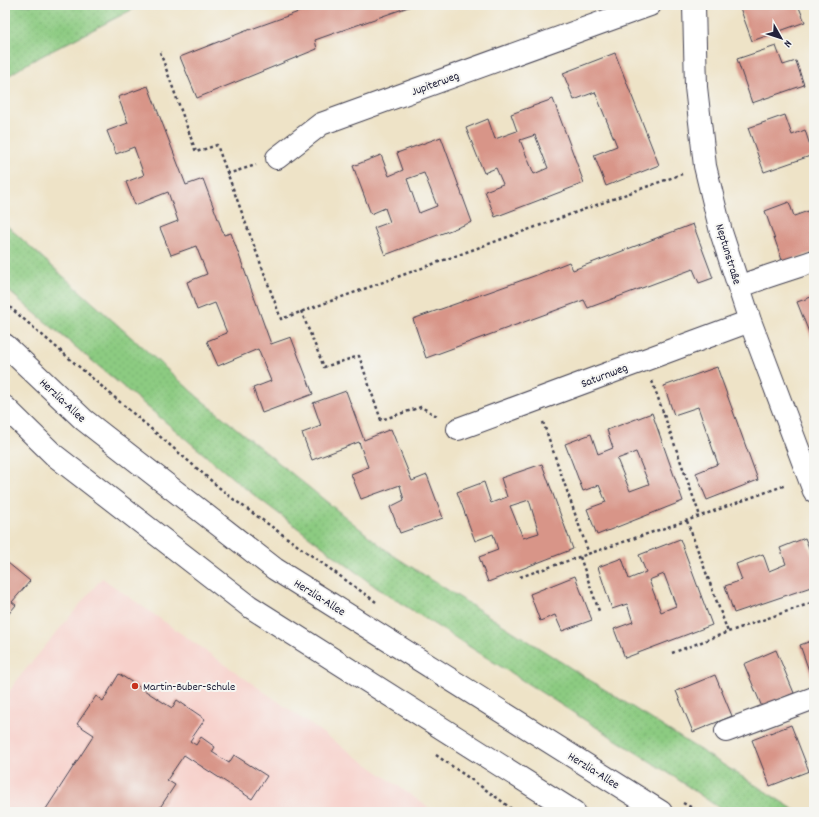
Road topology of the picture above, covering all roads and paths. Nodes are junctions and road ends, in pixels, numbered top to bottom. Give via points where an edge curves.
1 (650, 5) edge
2 (694, 5) edge
3 (160, 52) dead end
4 (277, 158) joint
5 (705, 166) junction
6 (227, 174) junction
7 (814, 261) edge
8 (739, 287) junction
9 (5, 303) edge
10 (301, 311) junction
11 (750, 322) junction
12 (5, 345) edge
13 (644, 360) junction
14 (536, 401) junction
15 (5, 407) edge
16 (458, 428) joint
17 (812, 481) edge
18 (700, 516) junction
19 (687, 521) junction
20 (589, 554) junction
21 (580, 557) junction
22 (520, 577) dead end
23 (814, 602) edge
24 (382, 607) dead end
25 (599, 611) dead end
26 (728, 632) junction
27 (672, 653) dead end
28 (814, 698) edge
29 (726, 731) dead end
30 (680, 801) dead end
31 (574, 812) edge
32 (661, 812) edge
33 (700, 812) edge

1 - 4 main road, Jupiterweg via 321,124
2 - 5 main road, Neptunstraße via 696,86
3 - 6 path via 196,152 217,145
4 - 6 path
5 - 8 main road, Neptunstraße
5 - 10 path
6 - 10 path via 281,319
7 - 8 main road
8 - 11 main road, Neptunstraße
9 - 24 path via 229,496
10 - 16 path via 324,367 359,356 381,420 421,407
11 - 13 main road, Saturnweg
11 - 17 main road, Neptunstraße
12 - 32 main road, Herzlia-Allee via 84,420 275,569
13 - 14 main road, Saturnweg
13 - 18 path
14 - 16 main road, Saturnweg
14 - 20 path
15 - 31 main road via 54,454 248,606
17 - 18 path
18 - 19 path
19 - 20 path
19 - 26 path
20 - 21 path
21 - 22 path
21 - 25 path
23 - 26 path
26 - 27 path
28 - 29 main road
30 - 33 path

